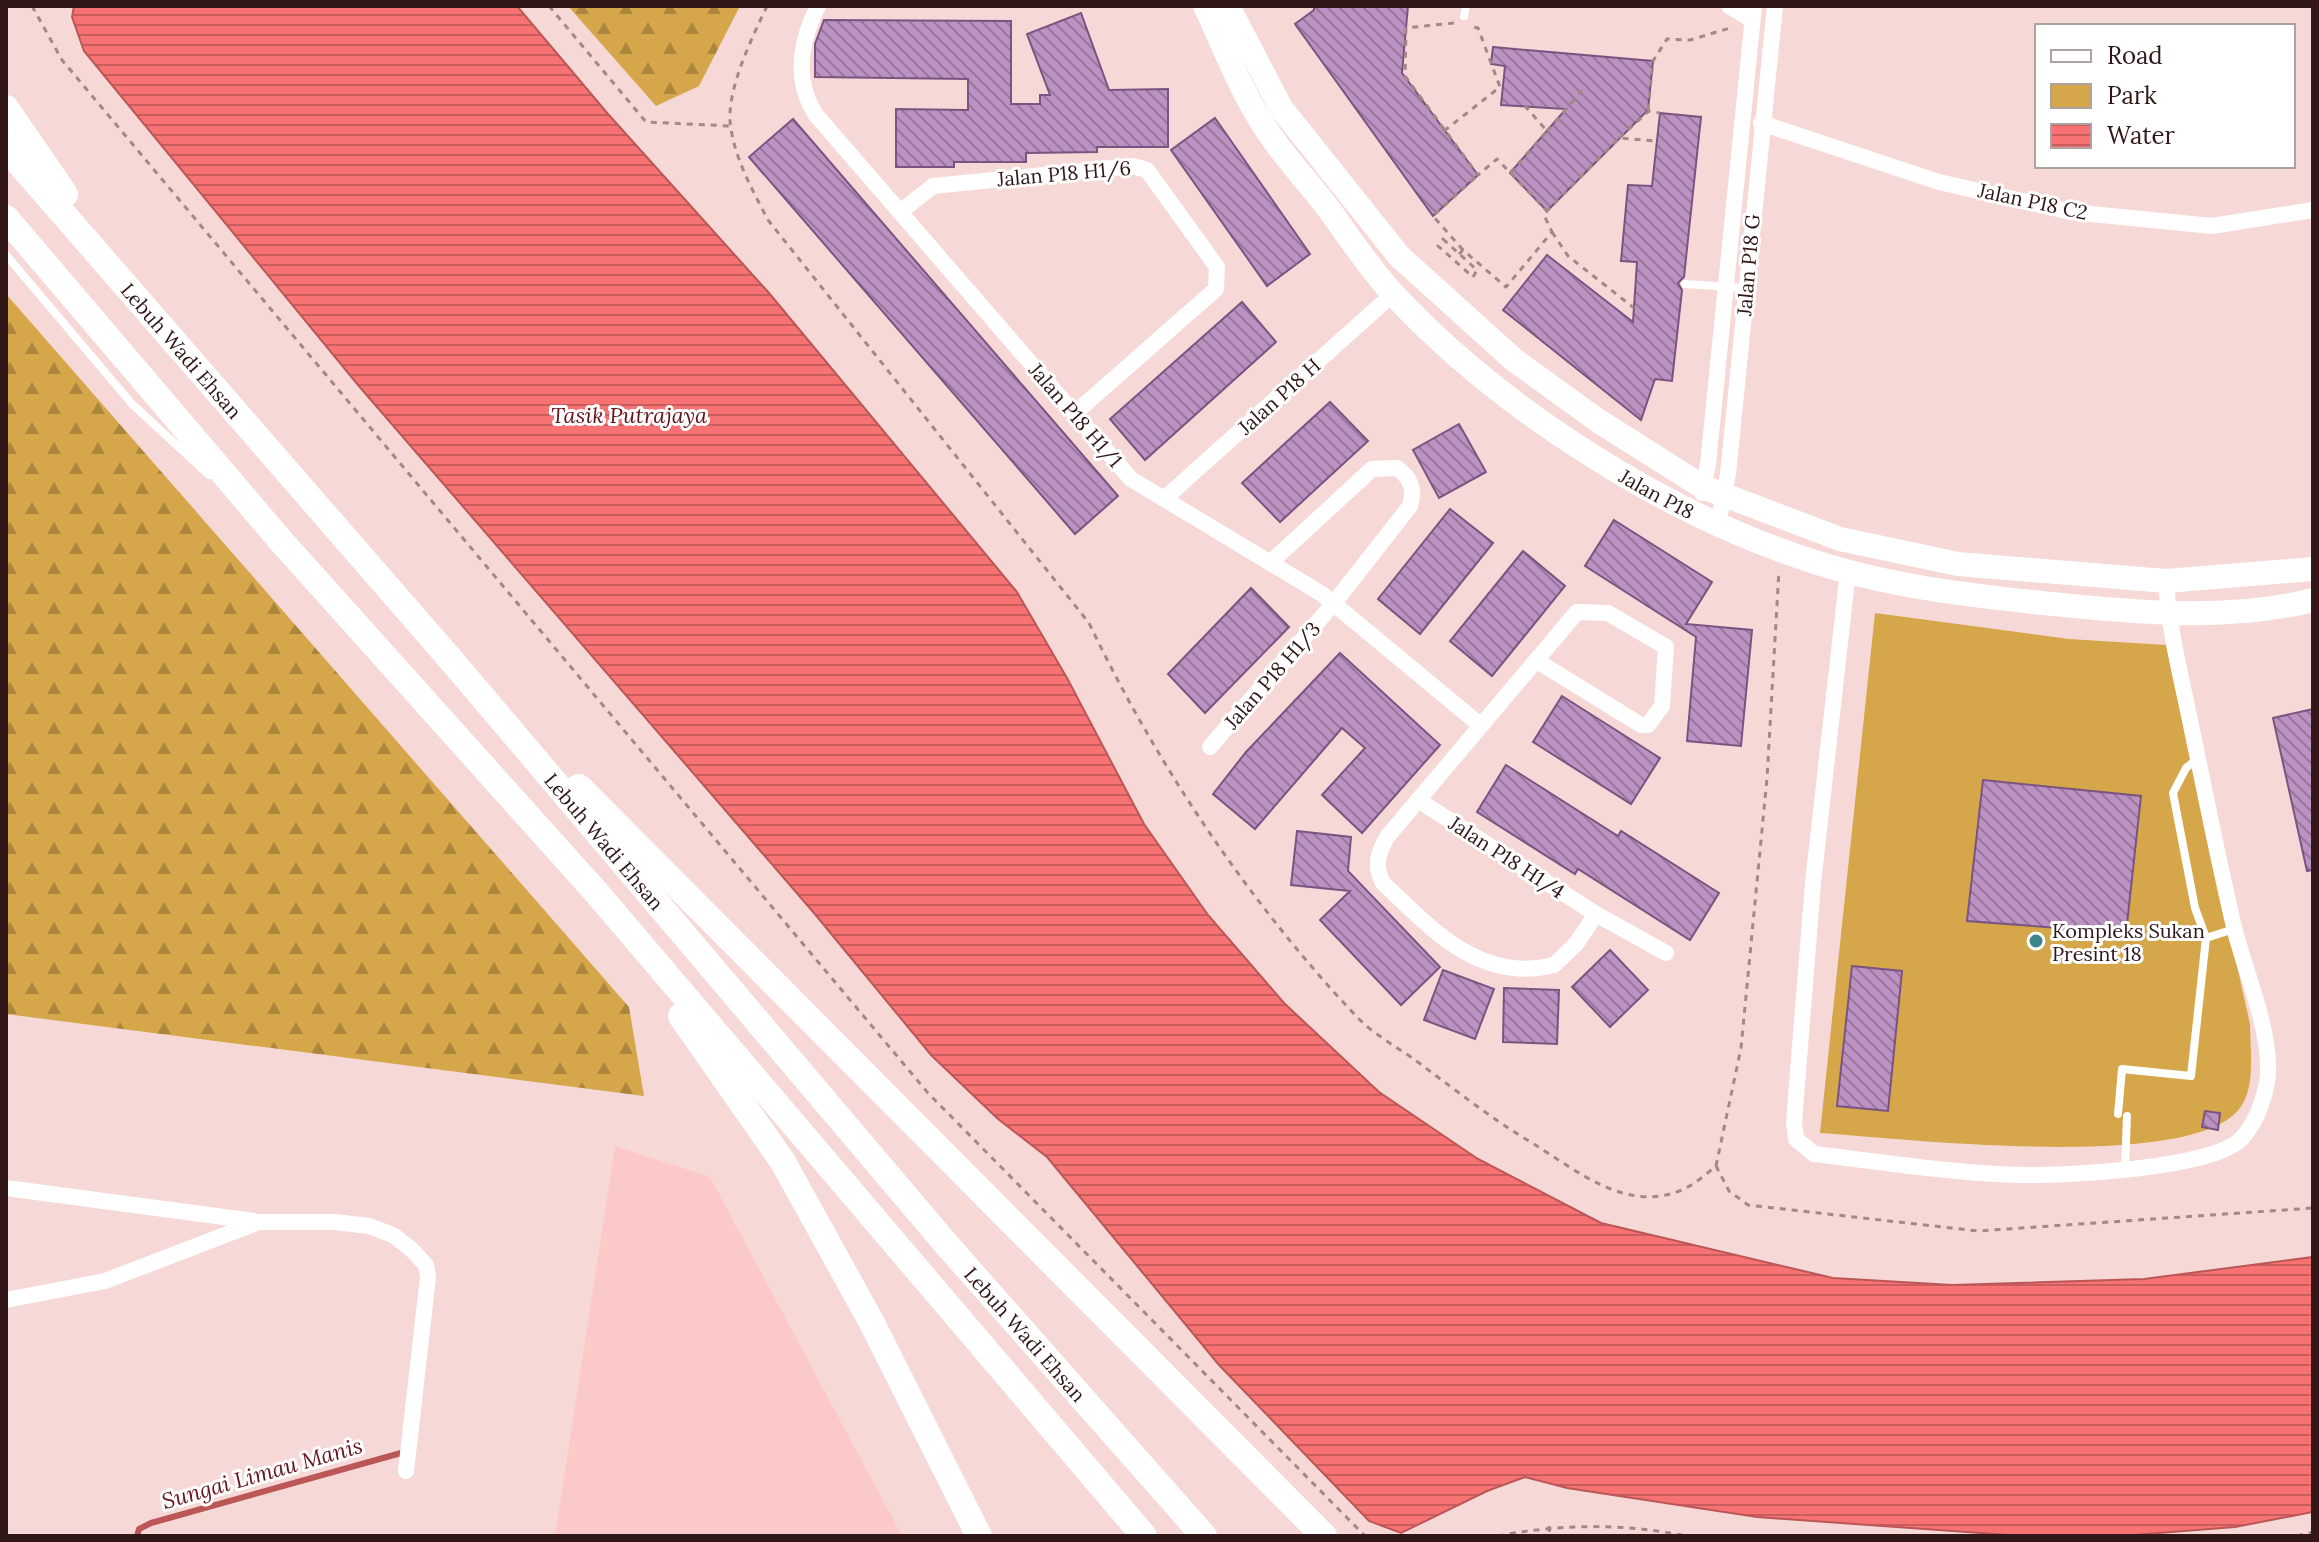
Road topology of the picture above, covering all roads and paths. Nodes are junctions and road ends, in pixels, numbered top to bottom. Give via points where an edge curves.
1 (32, 6) edge
2 (549, 6) edge
3 (818, 6) edge
4 (1223, 6) edge
5 (1729, 6) edge
6 (1775, 6) edge
7 (1753, 13) edge
8 (1586, 86) dead end
9 (1525, 106) dead end
10 (6, 108) edge
11 (1648, 110) dead end
12 (1660, 113) dead end
13 (1761, 123) junction
14 (730, 126) dead end
15 (1444, 131) junction
16 (1547, 131) junction
17 (1619, 138) junction
18 (1657, 141) dead end
19 (6, 148) edge
20 (1510, 173) junction
21 (1478, 175) junction
22 (2313, 210) edge
23 (1547, 211) junction
24 (900, 212) junction
25 (6, 218) edge
26 (1552, 232) junction
27 (1463, 250) junction
28 (1459, 254) junction
29 (6, 255) edge
30 (1685, 284) dead end
31 (1725, 286) junction
32 (1746, 288) junction
33 (1393, 294) junction
34 (1634, 308) dead end
35 (148, 313) junction
36 (1075, 413) junction
37 (1713, 492) junction
38 (1164, 499) junction
39 (1708, 519) junction
40 (281, 541) junction
41 (1777, 548) junction
42 (1271, 562) junction
43 (2313, 569) edge
44 (1848, 571) junction
45 (2166, 581) junction
46 (2313, 600) edge
47 (1334, 603) junction
48 (2168, 615) junction
49 (452, 661) junction
50 (1537, 661) junction
51 (1480, 725) junction
52 (1210, 747) dead end
53 (2198, 759) junction
54 (1418, 800) junction
55 (596, 892) junction
56 (1596, 914) junction
57 (2235, 929) junction
58 (2206, 938) junction
59 (1666, 953) dead end
60 (1716, 1166) dead end
61 (2125, 1169) junction
62 (6, 1188) edge
63 (259, 1222) junction
64 (6, 1300) edge
65 (406, 1471) dead end
66 (1549, 1526) junction
67 (2313, 1532) edge
68 (979, 1536) edge
69 (1144, 1536) edge
70 (1204, 1536) edge
71 (1324, 1536) edge
72 (1365, 1536) edge
73 (1498, 1536) edge
74 (1550, 1536) edge
75 (1686, 1536) edge
76 (2297, 1536) edge

1 - 72 path via 62,60 928,1093
2 - 14 path via 646,122
3 - 24 street, Jalan P18 H1/1 via 804,36 801,84 816,115
4 - 33 street, Jalan P18 via 1258,117
4 - 37 street, Jalan P18 via 1281,108 1399,256 1513,359 1608,428
5 - 7 street
6 - 13 street, Jalan P18 G
7 - 11 path via 1690,40 1667,39 1653,61
7 - 31 street, Jalan P18 G
8 - 16 path
9 - 16 path
10 - 35 main road
12 - 17 path via 1649,111
13 - 22 street, Jalan P18 C2 via 1939,182 2071,212 2212,226
13 - 32 street, Jalan P18 G
15 - 15 path via 1405,76 1406,28 1452,22 1478,28 1491,61 1500,87
15 - 21 path
16 - 20 path
17 - 18 path
17 - 23 path
19 - 35 main road, Lebuh Wadi Ehsan
20 - 21 path via 1497,159
20 - 23 path
21 - 27 path via 1433,216
23 - 26 path
24 - 36 street, Jalan P18 H1/1
24 - 36 street, Jalan P18 H1/6 via 933,186 1133,166 1147,170 1217,267 1216,289
25 - 40 main road, Lebuh Wadi Ehsan
26 - 27 path via 1506,287
26 - 34 path via 1568,256
27 - 28 path
28 - 28 path via 1443,239 1438,246 1473,277 1477,270
29 - 40 lane via 132,404
30 - 31 lane
31 - 32 lane
31 - 37 street, Jalan P18 G
32 - 37 street, Jalan P18 G
33 - 38 street, Jalan P18 H
33 - 39 street, Jalan P18 via 1472,369 1532,414 1649,489
35 - 49 main road, Lebuh Wadi Ehsan
36 - 38 street, Jalan P18 H1/1 via 1131,479
37 - 39 street, Jalan P18 G
37 - 45 street, Jalan P18 via 1840,539 1958,564
38 - 42 street, Jalan P18 H1/1
39 - 41 street, Jalan P18
40 - 55 main road, Lebuh Wadi Ehsan
41 - 44 street, Jalan P18
41 - 60 path via 1767,778 1751,952 1741,1048
42 - 47 street, Jalan P18 H1/1
42 - 47 street, Jalan P18 H1/3 via 1372,469 1397,468 1410,481 1410,506
43 - 45 street, Jalan P18
44 - 48 street, Jalan P18 via 1983,597
44 - 61 street via 1813,883 1796,1139 1814,1154 2004,1173
45 - 48 street
46 - 48 street, Jalan P18
47 - 51 street, Jalan P18 H1/1
47 - 52 street, Jalan P18 H1/3
48 - 53 street
49 - 70 main road, Lebuh Wadi Ehsan via 947,1245
49 - 71 main road
50 - 50 street via 1577,612 1608,613 1666,647 1659,714 1641,725
50 - 51 street
51 - 54 street
53 - 57 street
53 - 58 lane via 2186,768 2173,793 2195,908
54 - 56 street, Jalan P18 H1/4
54 - 56 street via 1387,837 1377,872 1447,943 1478,961 1546,967 1562,961
55 - 68 main road via 783,1162 872,1323
55 - 69 main road, Lebuh Wadi Ehsan
56 - 59 street, Jalan P18 H1/4
57 - 58 lane
57 - 61 street via 2269,1067 2256,1117 2241,1140 2220,1152
58 - 61 lane via 2191,1076 2122,1069
62 - 63 street
63 - 64 street via 105,1281
63 - 65 street via 369,1226 393,1235 426,1265
66 - 73 path
66 - 74 path
66 - 75 path via 1661,1530
67 - 76 path

